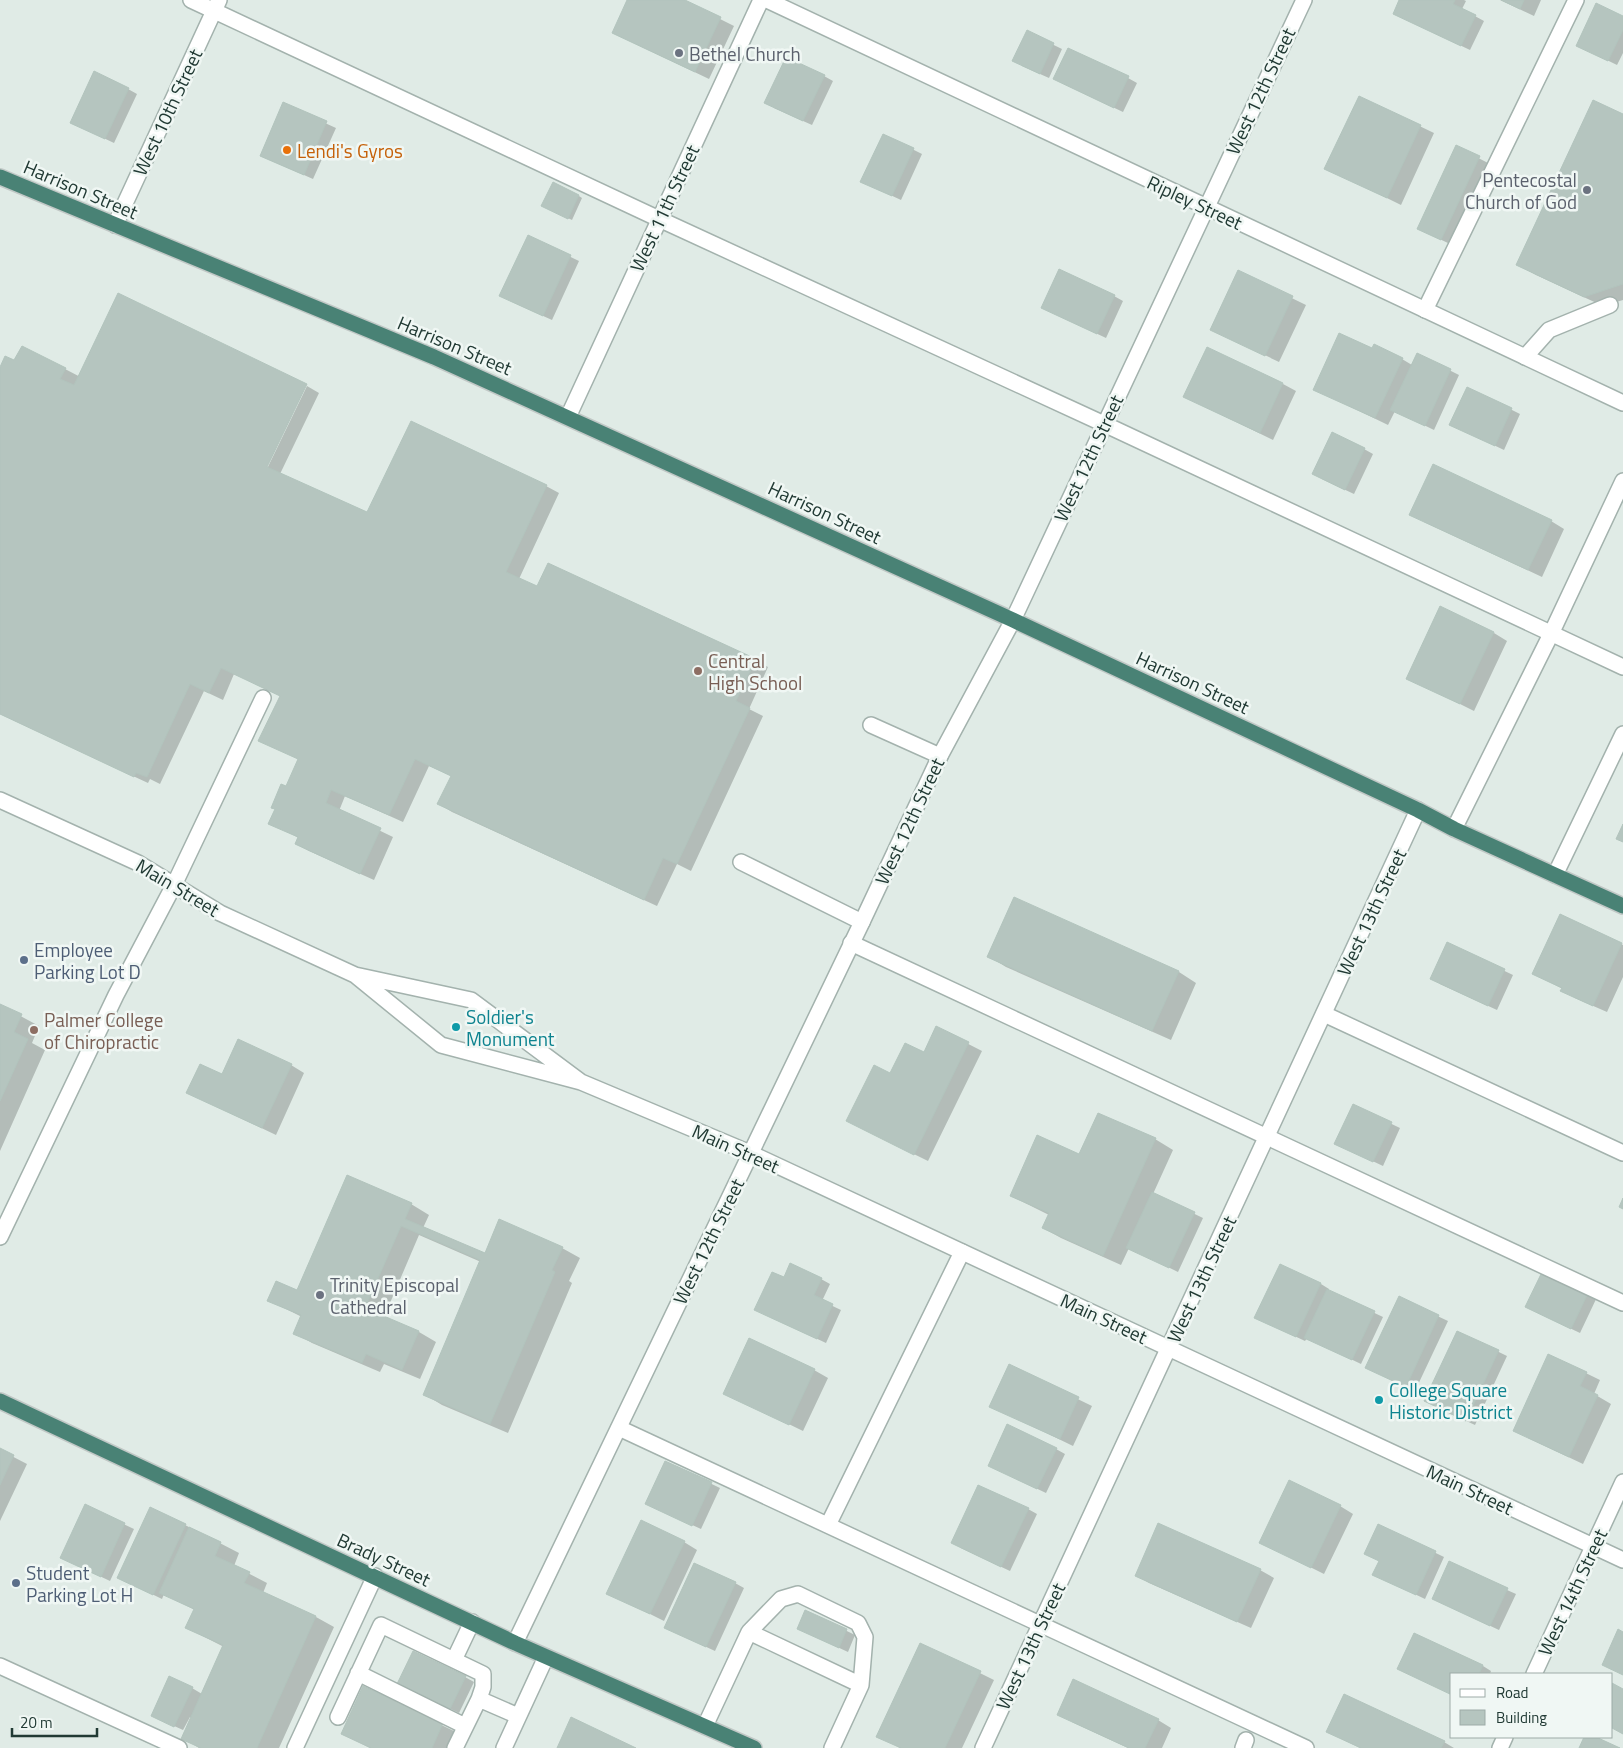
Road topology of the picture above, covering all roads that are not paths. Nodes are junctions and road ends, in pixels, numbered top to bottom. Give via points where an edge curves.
1 (191, 0) edge
2 (761, 0) edge
3 (767, 0) edge
4 (1304, 0) edge
5 (1576, 0) edge
6 (216, 5) edge
7 (0, 177) edge
8 (1206, 207) junction
9 (658, 219) junction
10 (116, 225) junction
11 (1610, 304) dead end
12 (1425, 310) junction
13 (1525, 357) junction
14 (1623, 403) edge
15 (568, 417) junction
16 (1104, 424) junction
17 (1623, 482) edge
18 (1013, 620) junction
19 (1550, 634) junction
20 (1623, 667) edge
21 (263, 698) dead end
22 (871, 725) dead end
23 (1623, 734) edge
24 (940, 756) junction
25 (0, 800) edge
26 (1418, 810) junction
27 (1454, 829) junction
28 (740, 862) dead end
29 (1555, 875) junction
30 (174, 885) junction
31 (1623, 906) edge
32 (862, 922) junction
33 (851, 943) junction
34 (356, 975) junction
35 (1324, 1014) junction
36 (581, 1082) junction
37 (1266, 1137) junction
38 (1623, 1152) edge
39 (750, 1153) junction
40 (0, 1237) edge
41 (962, 1252) junction
42 (1623, 1303) edge
43 (1168, 1348) junction
44 (0, 1401) edge
45 (619, 1428) junction
46 (1623, 1482) edge
47 (828, 1525) junction
48 (1593, 1546) junction
49 (1623, 1560) edge
50 (374, 1576) junction
51 (472, 1622) junction
52 (1040, 1624) junction
53 (750, 1632) junction
54 (515, 1643) junction
55 (342, 1644) junction
56 (366, 1654) junction
57 (546, 1657) junction
58 (454, 1660) junction
59 (0, 1666) edge
60 (358, 1673) junction
61 (1534, 1673) edge
62 (861, 1685) junction
63 (479, 1699) junction
64 (518, 1716) junction
65 (338, 1717) dead end
66 (465, 1726) junction
67 (705, 1726) junction
68 (179, 1748) edge
69 (294, 1748) edge
70 (455, 1748) edge
71 (504, 1748) edge
72 (754, 1748) edge
73 (832, 1748) edge
74 (983, 1748) edge
75 (1306, 1748) edge

1 - 6 street
2 - 9 street, West 11th Street
3 - 8 street, Ripley Street
4 - 8 street, West 12th Street
5 - 12 street
6 - 9 street
6 - 10 street, West 10th Street
7 - 10 highway, Harrison Street
8 - 12 street, Ripley Street
8 - 16 street, West 12th Street
9 - 15 street, West 11th Street
9 - 16 street
10 - 15 highway, Harrison Street via 434,357
11 - 13 street via 1550,330
12 - 13 street, Ripley Street
13 - 14 street, Ripley Street
15 - 18 highway, Harrison Street
16 - 18 street, West 12th Street
16 - 19 street
17 - 19 street
18 - 24 street, West 12th Street
18 - 26 highway, Harrison Street
19 - 20 street
19 - 27 street
21 - 30 street
22 - 24 street
23 - 29 street
24 - 32 street, West 12th Street
25 - 30 street, Main Street via 138,862
26 - 27 highway, Harrison Street
26 - 35 street, West 13th Street
27 - 29 highway, Harrison Street
28 - 32 street
29 - 31 highway, Harrison Street
30 - 34 street, Main Street via 220,913
30 - 40 street via 116,995
32 - 33 street, West 12th Street
33 - 37 street
33 - 39 street, West 12th Street
34 - 36 street, Main Street via 470,1000
34 - 36 street, Main Street via 441,1045
35 - 37 street, West 13th Street
35 - 38 street
36 - 39 street, Main Street
37 - 42 street
37 - 43 street, West 13th Street
39 - 41 street, Main Street
39 - 45 street, West 12th Street
41 - 43 street, Main Street
41 - 47 street
43 - 48 street, Main Street
43 - 52 street, West 13th Street
44 - 50 highway, Brady Street
45 - 47 street
45 - 54 street, West 12th Street
46 - 48 street, West 14th Street
47 - 52 street
48 - 49 street, Main Street
48 - 61 street, West 14th Street
50 - 51 highway, Brady Street
50 - 55 street
51 - 54 highway, Brady Street
51 - 58 street
52 - 74 street, West 13th Street
52 - 75 street
53 - 62 street
53 - 62 street via 780,1599 798,1594 858,1623 864,1637
53 - 67 street
54 - 57 highway, Brady Street
55 - 56 street
55 - 69 street
56 - 58 street via 381,1625
56 - 60 street
57 - 64 street
57 - 67 highway, Brady Street
58 - 63 street via 483,1674
59 - 68 street
60 - 65 street
60 - 66 street
62 - 73 street
63 - 64 street
63 - 66 street
64 - 71 street
66 - 70 street
67 - 72 highway, Brady Street

